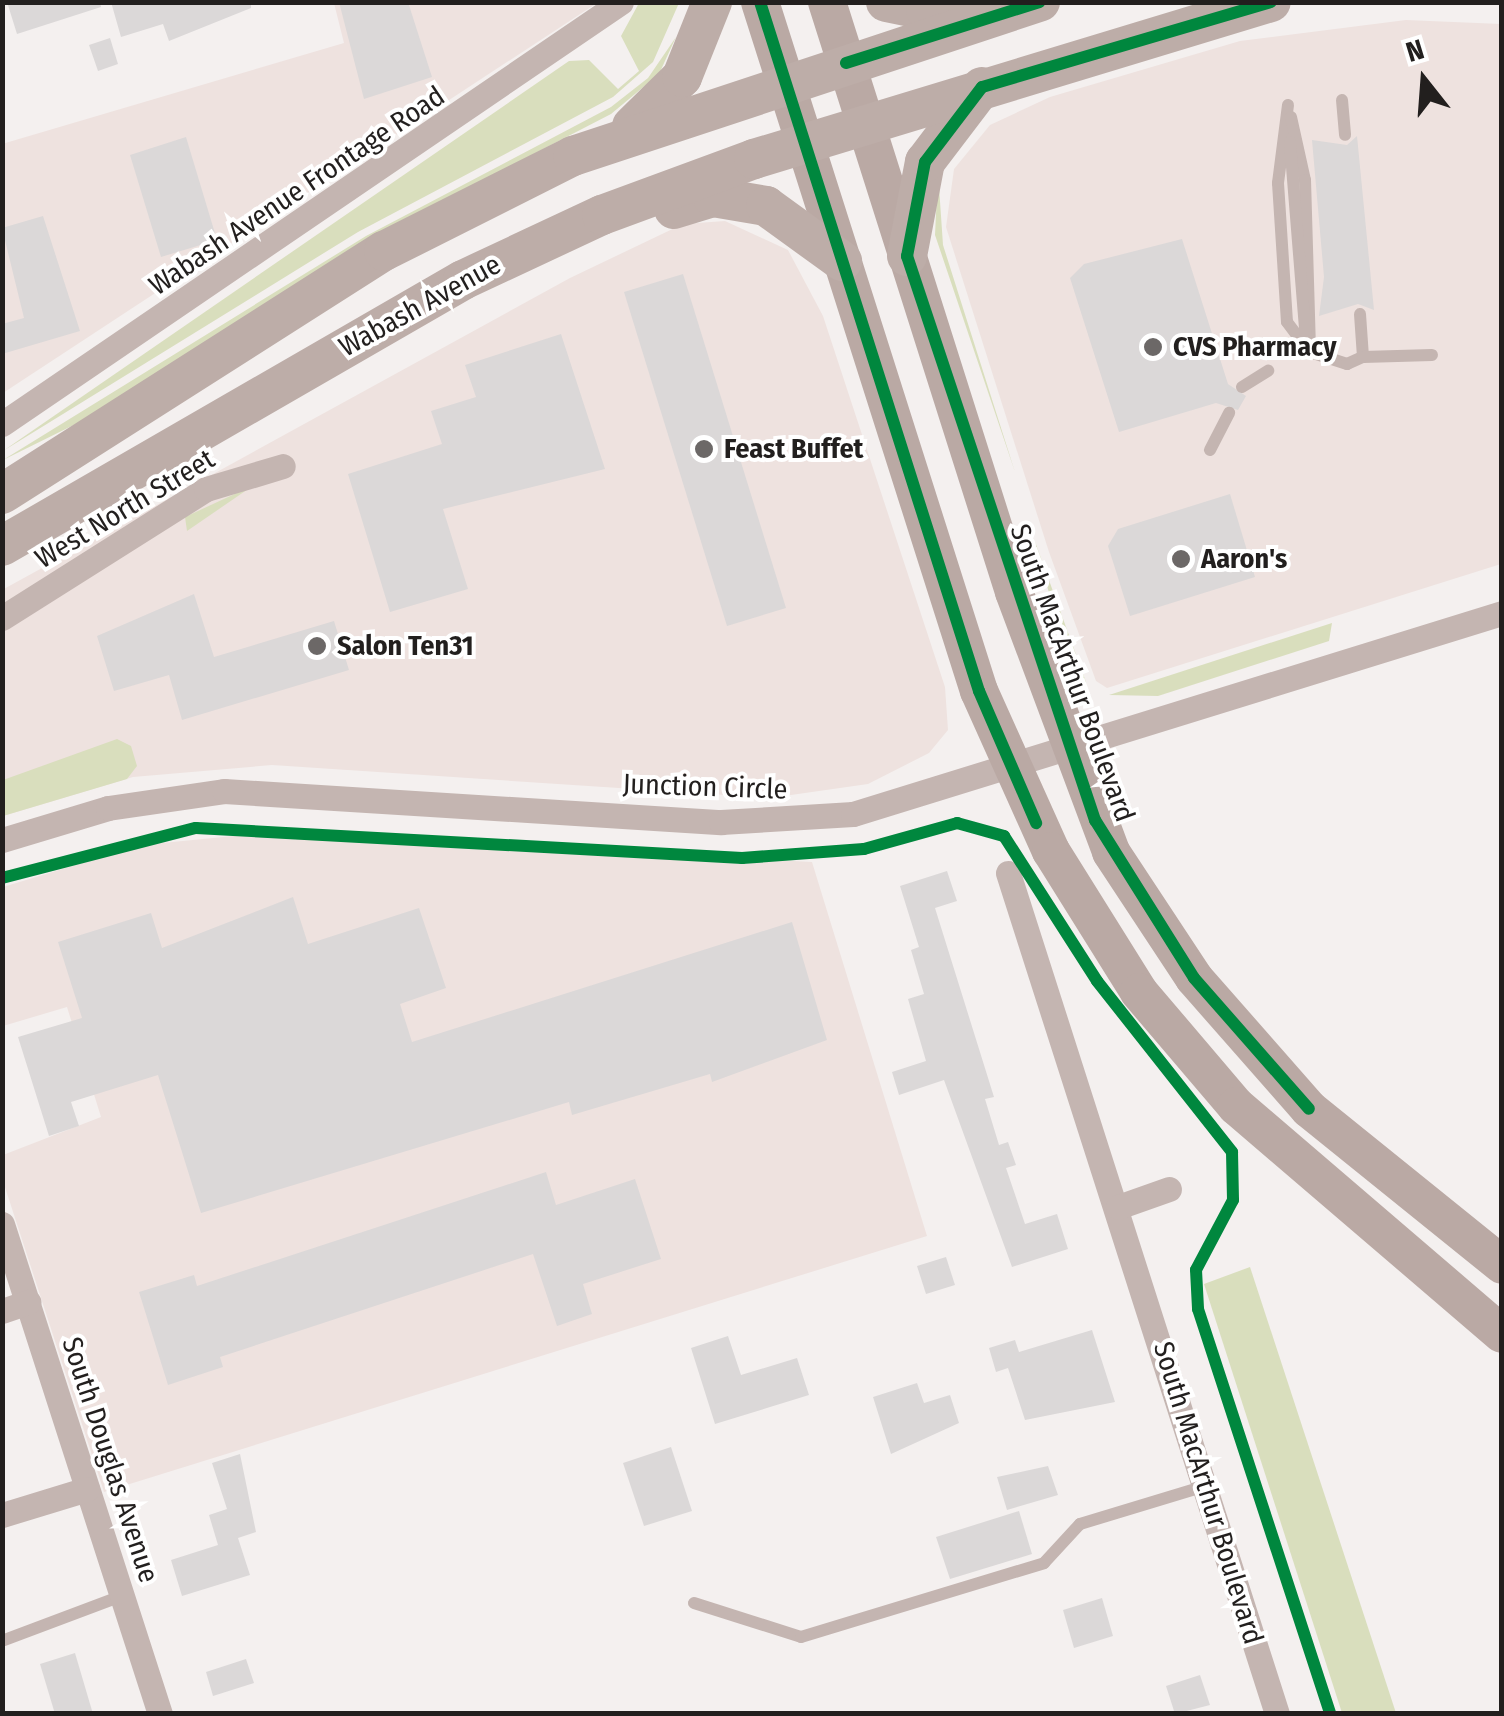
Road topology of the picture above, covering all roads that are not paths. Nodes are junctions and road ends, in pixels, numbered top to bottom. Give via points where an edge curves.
1 (621, 2) edge
2 (712, 2) edge
3 (760, 2) edge
4 (827, 2) edge
5 (886, 2) edge
6 (965, 2) edge
7 (1040, 2) edge
8 (1271, 2) edge
9 (846, 63) junction
10 (786, 82) junction
11 (982, 87) junction
12 (1342, 100) dead end
13 (865, 125) junction
14 (1345, 134) dead end
15 (805, 143) junction
16 (584, 152) junction
17 (907, 256) junction
18 (842, 261) junction
19 (403, 314) junction
20 (1360, 314) dead end
21 (1310, 352) junction
22 (1432, 355) dead end
23 (1363, 357) junction
24 (1268, 371) dead end
25 (1242, 386) dead end
26 (1229, 413) dead end
27 (2, 424) edge
28 (1210, 450) dead end
29 (283, 466) dead end
30 (2, 494) edge
31 (2, 546) edge
32 (1502, 613) edge
33 (2, 618) edge
34 (1069, 751) junction
35 (1010, 770) junction
36 (2, 840) edge
37 (1008, 873) dead end
38 (1169, 1189) dead end
39 (1118, 1207) junction
40 (2, 1224) edge
41 (1502, 1266) edge
42 (28, 1302) junction
43 (2, 1310) edge
44 (1502, 1334) edge
45 (1206, 1486) junction
46 (88, 1489) junction
47 (2, 1515) edge
48 (122, 1596) junction
49 (694, 1604) dead end
50 (2, 1641) edge
51 (160, 1714) edge
52 (1278, 1714) edge

1 - 27 street, Wabash Avenue Frontage Road
2 - 16 main road via 673,89
3 - 10 main road
4 - 9 main road, South MacArthur Boulevard
5 - 6 main road
7 - 9 main road
8 - 11 main road, Wabash Avenue
9 - 10 main road
9 - 13 main road, South MacArthur Boulevard
10 - 15 main road
10 - 16 main road
11 - 13 main road, Wabash Avenue
11 - 17 main road via 925,162
12 - 14 lane
13 - 15 main road, Wabash Avenue
13 - 17 main road, South MacArthur Boulevard
15 - 18 main road
15 - 19 main road, Wabash Avenue via 602,214
16 - 30 main road via 384,252
17 - 34 main road, South MacArthur Boulevard
18 - 19 main road via 766,206 713,197 457,310
18 - 35 main road
19 - 31 main road, Wabash Avenue
20 - 23 lane
21 - 21 lane via 1287,322 1278,183 1288,105 1305,180
21 - 23 lane via 1330,364
22 - 23 lane
24 - 25 lane
26 - 28 lane
29 - 33 street, West North Street via 206,489
32 - 34 street, Junction Circle
34 - 35 street, Junction Circle
34 - 41 main road, South MacArthur Boulevard via 1144,909 1245,1039 1373,1166
35 - 36 street, Junction Circle via 880,808 790,822 224,791 108,808
35 - 44 main road via 1107,944 1191,1056 1358,1219
37 - 39 street, South MacArthur Boulevard
38 - 39 street
39 - 45 street, South MacArthur Boulevard
40 - 42 street, South Douglas Avenue
42 - 43 street
42 - 46 street, South Douglas Avenue
45 - 49 lane via 1080,1524 1044,1563 801,1637
45 - 52 street, South MacArthur Boulevard
46 - 47 street
46 - 48 street, South Douglas Avenue
48 - 50 lane
48 - 51 street, South Douglas Avenue

